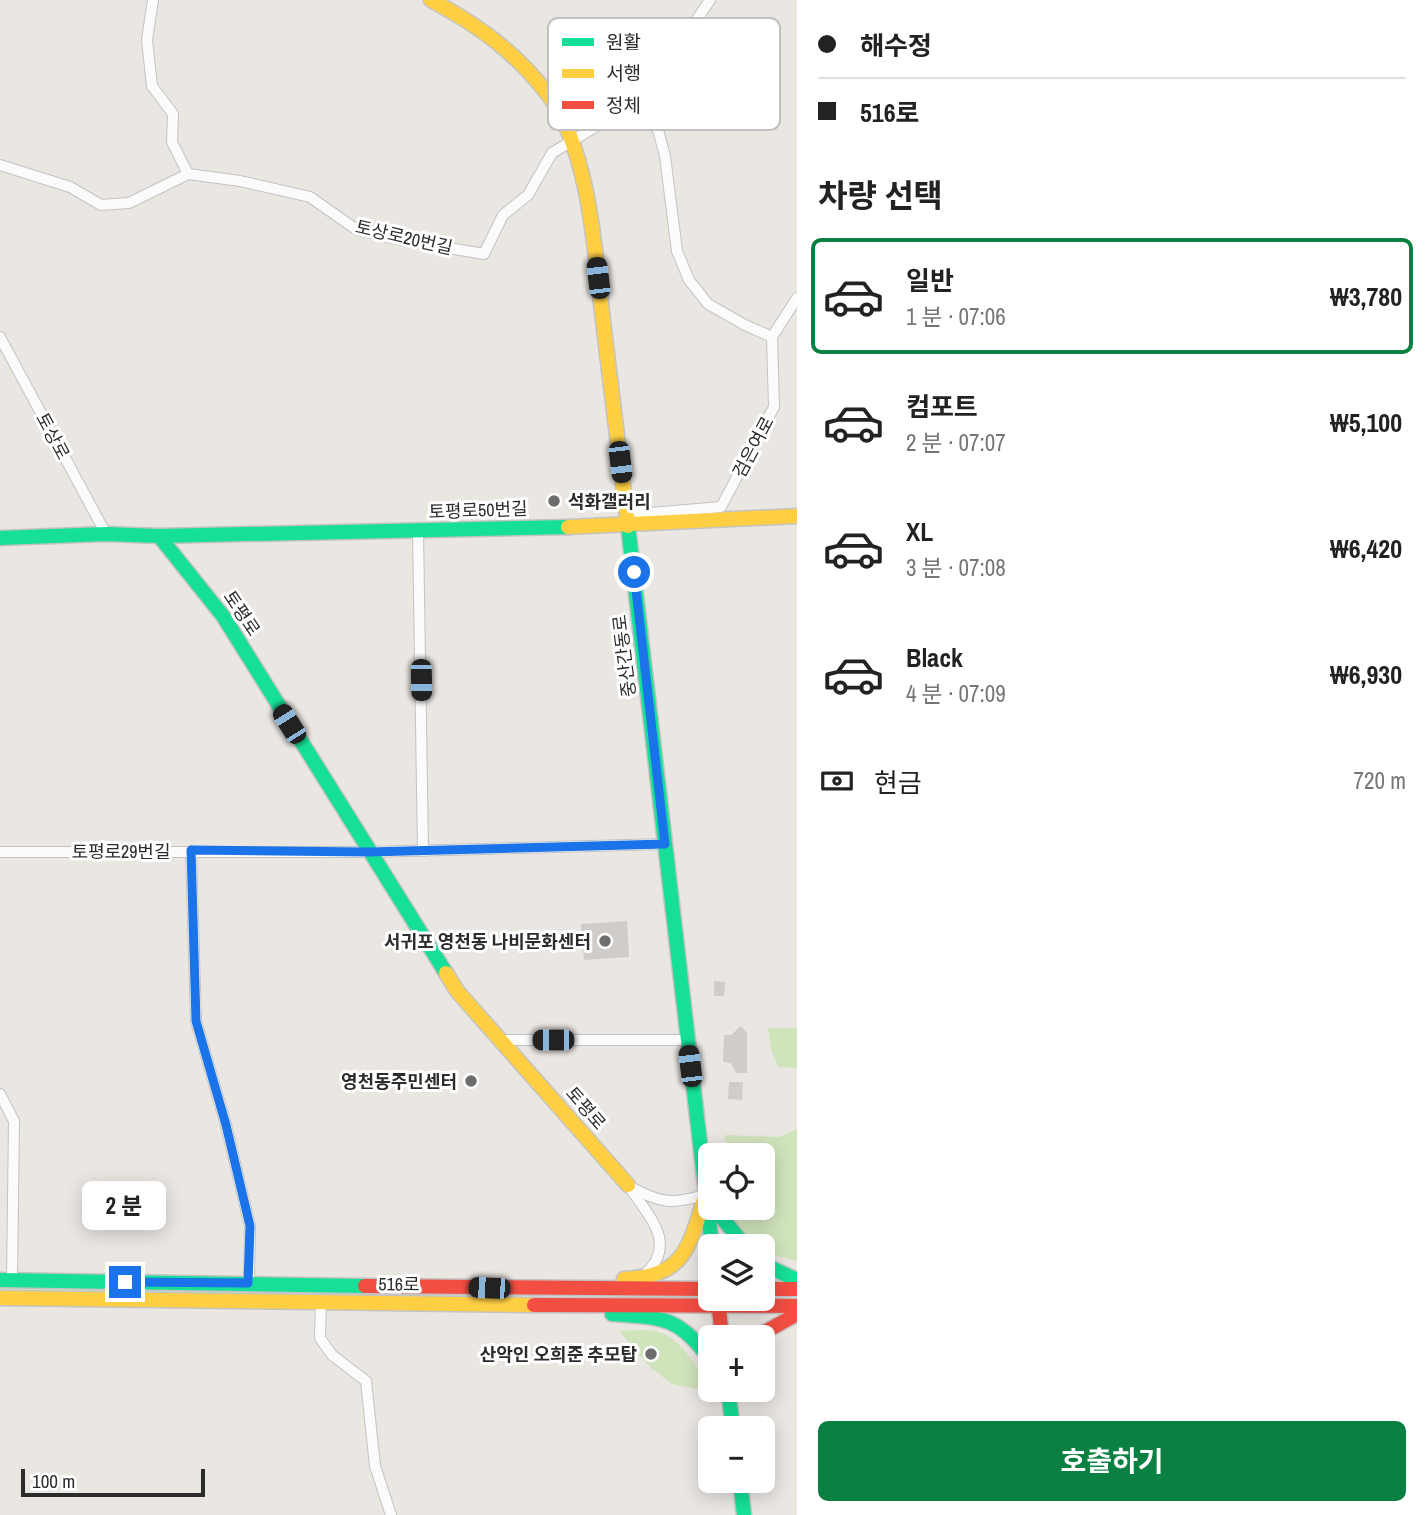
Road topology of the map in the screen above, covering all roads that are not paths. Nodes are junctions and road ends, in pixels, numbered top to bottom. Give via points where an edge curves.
1 (153, 0) edge
2 (431, 0) edge
3 (710, 0) edge
4 (454, 5) edge
5 (698, 18) edge
6 (548, 96) edge
7 (566, 130) edge
8 (589, 130) edge
9 (658, 130) edge
10 (571, 140) junction
11 (0, 165) edge
12 (188, 174) junction
13 (797, 298) edge
14 (0, 337) edge
15 (772, 337) junction
16 (797, 516) edge
17 (628, 520) junction
18 (418, 531) junction
19 (106, 534) junction
20 (159, 536) junction
21 (0, 538) edge
22 (665, 844) junction
23 (191, 850) junction
24 (423, 851) junction
25 (0, 852) edge
26 (369, 852) junction
27 (500, 1040) junction
28 (687, 1040) junction
29 (0, 1094) edge
30 (702, 1143) edge
31 (628, 1185) junction
32 (698, 1202) edge
33 (701, 1220) edge
34 (724, 1220) edge
35 (735, 1234) edge
36 (775, 1270) edge
37 (638, 1279) junction
38 (6, 1280) edge
39 (797, 1280) edge
40 (248, 1283) junction
41 (542, 1288) junction
42 (698, 1289) edge
43 (775, 1289) edge
44 (797, 1289) edge
45 (0, 1298) edge
46 (321, 1302) junction
47 (698, 1303) edge
48 (531, 1305) junction
49 (775, 1305) edge
50 (797, 1306) edge
51 (797, 1314) edge
52 (775, 1326) edge
53 (698, 1344) edge
54 (741, 1493) edge
55 (391, 1515) edge
56 (744, 1515) edge

1 - 12 street via 147,40 152,86 173,114 172,142
2 - 4 main road, 중산간동로
3 - 5 street
4 - 6 main road, 중산간동로 via 510,51
7 - 10 main road, 중산간동로
8 - 10 street
9 - 15 street via 677,251 689,280 708,304
10 - 12 street, 토상로20번길 via 552,153 528,195 503,215 484,254 357,229 310,197
10 - 17 main road, 중산간동로 via 588,199
11 - 12 street via 70,187 101,205 129,203
13 - 15 street
14 - 19 street, 토상로
15 - 17 street, 검은여로 via 774,407 721,507
16 - 17 main road, 토평로50번길
17 - 18 main road, 토평로50번길
17 - 22 main road, 중산간동로
18 - 20 main road, 토평로50번길
18 - 24 street
19 - 20 main road
19 - 21 main road
20 - 26 main road, 토평로 via 223,616
22 - 24 street
22 - 28 main road, 중산간동로
23 - 25 street, 토평로29번길
23 - 26 street, 토평로29번길
23 - 40 street via 196,1021 250,1226
24 - 26 street
26 - 27 main road, 토평로 via 457,991
27 - 28 street
27 - 31 main road, 토평로
28 - 30 main road, 중산간동로
29 - 38 street via 14,1121
31 - 32 street via 654,1200
31 - 37 street via 662,1245 654,1266
33 - 37 main road via 675,1264 660,1276
34 - 35 main road
36 - 39 main road
37 - 41 main road via 574,1279
38 - 40 main road, 516로
40 - 41 main road, 516로
41 - 42 main road, 516로
43 - 44 main road
45 - 46 main road, 516로
46 - 48 main road, 516로
46 - 55 street via 320,1338 332,1355 366,1381 375,1466
47 - 48 main road, 516로
48 - 53 main road via 669,1320
49 - 50 main road, 516로
51 - 52 main road
54 - 56 main road

